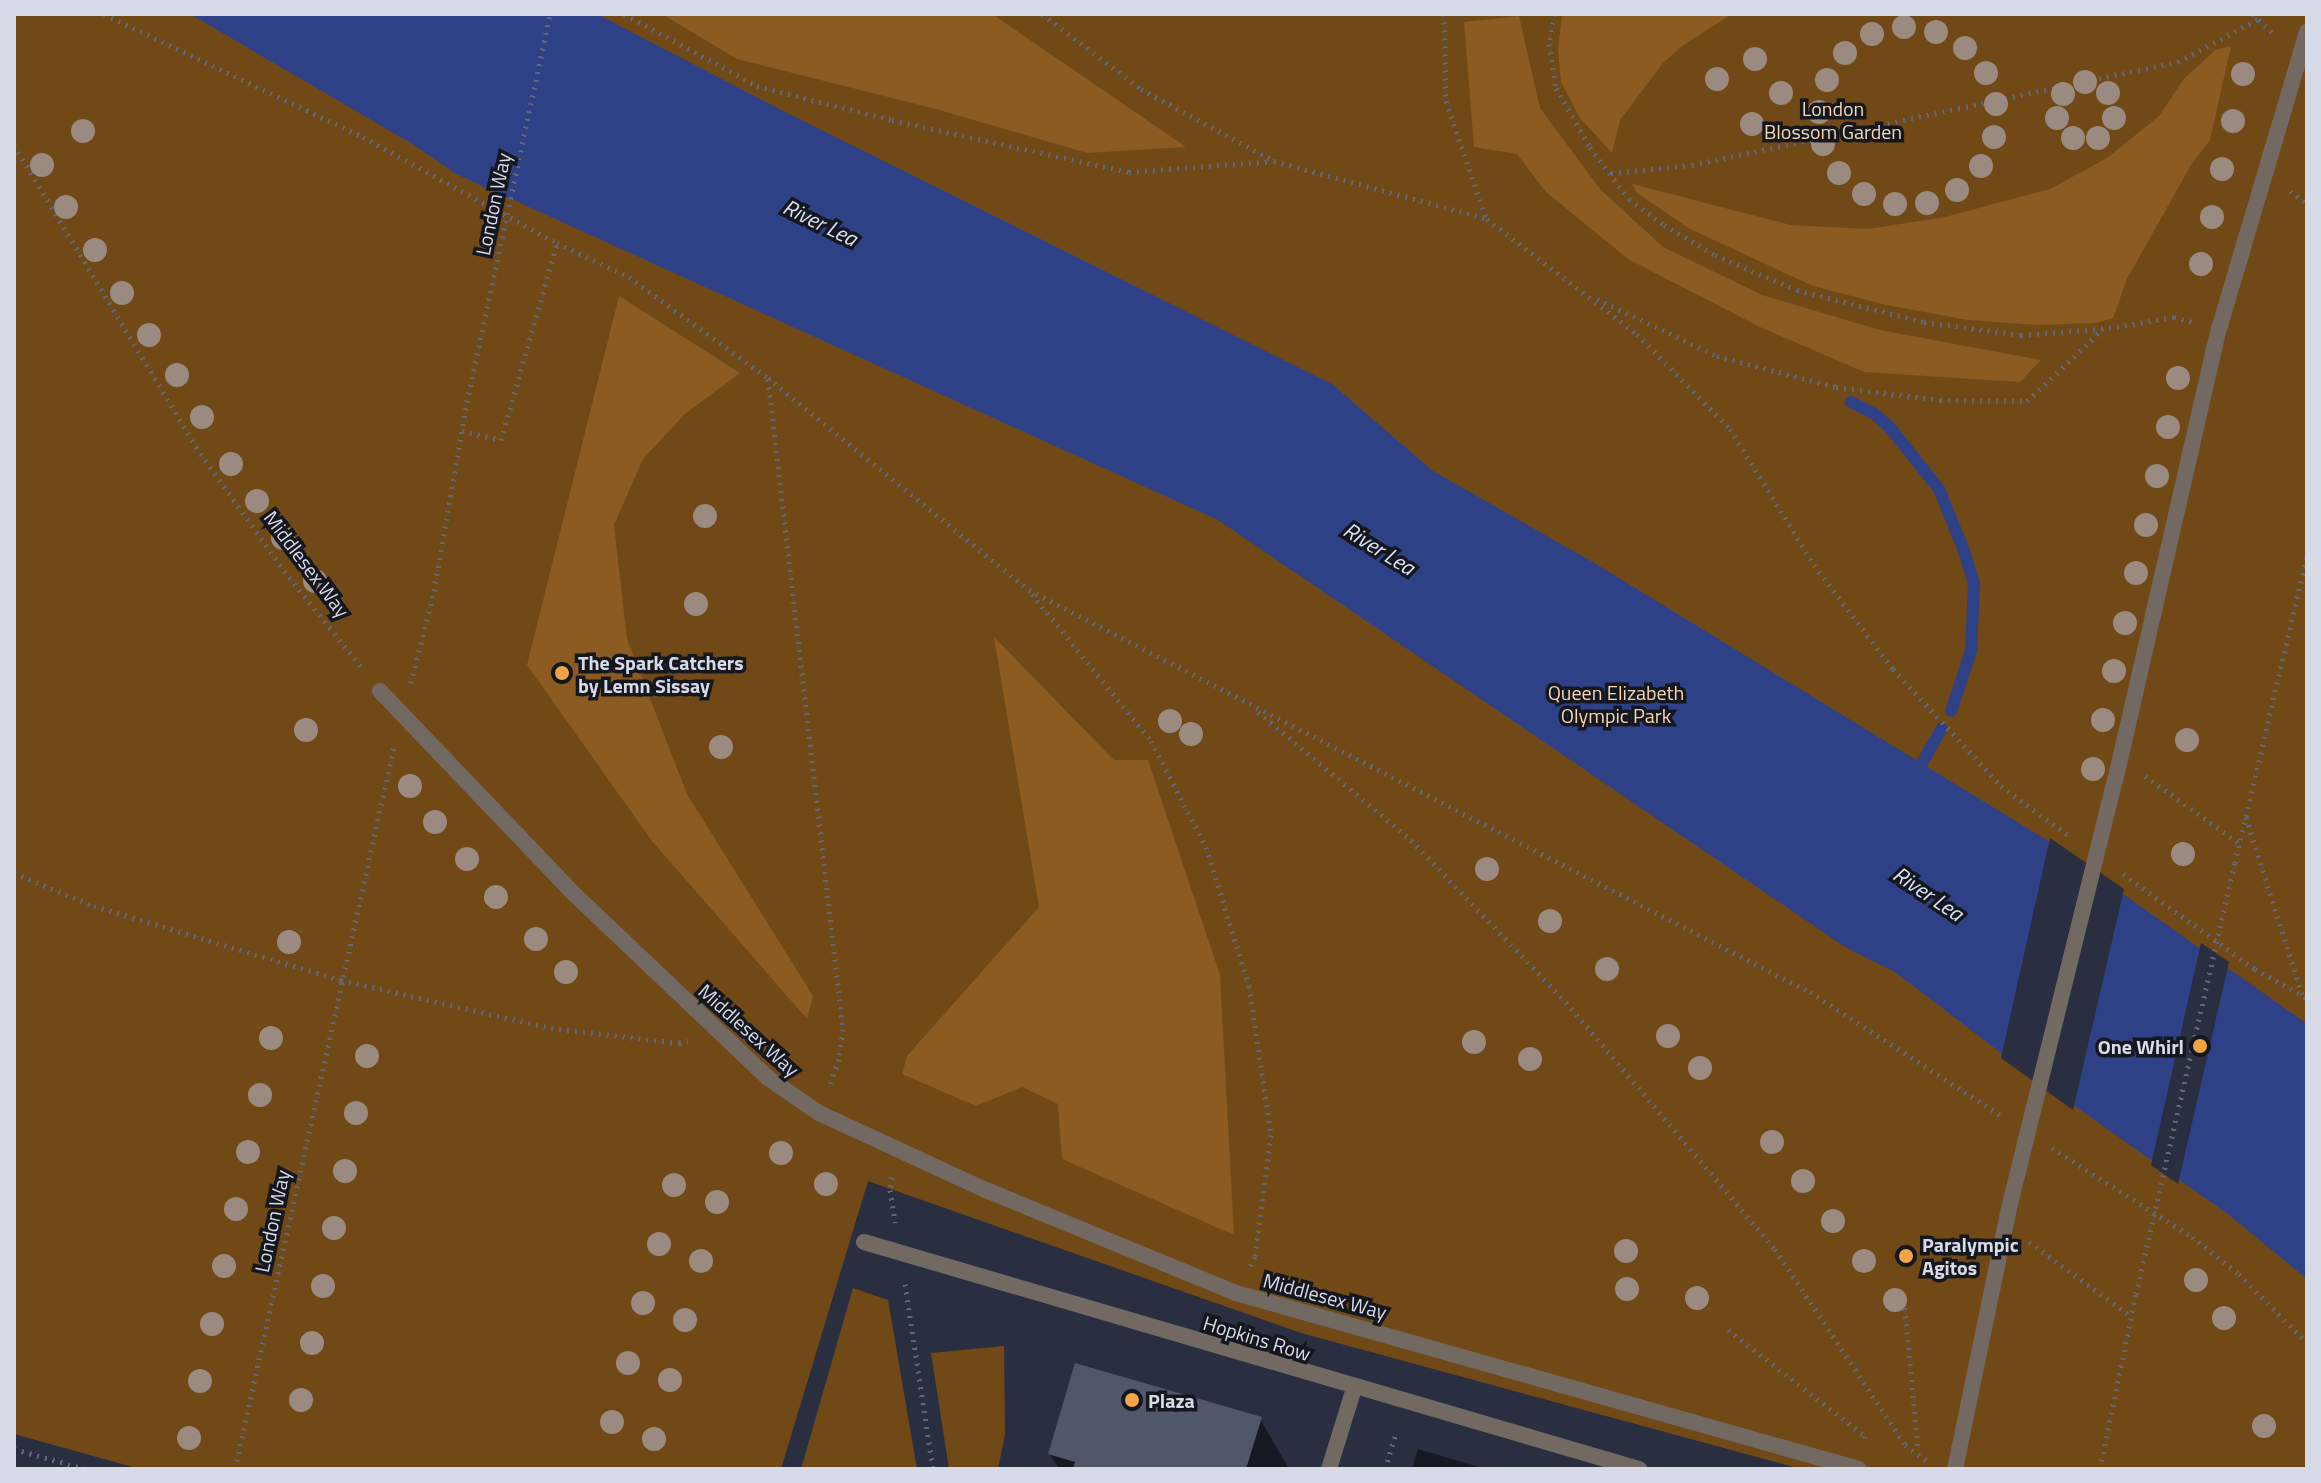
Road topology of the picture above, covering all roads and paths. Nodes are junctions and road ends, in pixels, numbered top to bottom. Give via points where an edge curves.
1 (104, 14) edge
2 (550, 14) edge
3 (624, 14) edge
4 (1042, 14) edge
5 (1444, 14) edge
6 (1554, 14) edge
7 (2258, 19) dead end
8 (2307, 32) edge
9 (14, 145) edge
10 (1274, 161) junction
11 (1610, 173) junction
12 (1487, 219) junction
13 (557, 243) junction
14 (1589, 295) junction
15 (2174, 317) dead end
16 (2103, 329) junction
17 (768, 378) junction
18 (467, 402) dead end
19 (462, 431) dead end
20 (2307, 557) edge
21 (1029, 590) junction
22 (380, 691) joint
23 (1251, 706) junction
24 (2121, 760) junction
25 (2245, 815) junction
26 (2074, 839) dead end
27 (2239, 843) junction
28 (2110, 865) dead end
29 (14, 873) edge
30 (341, 980) junction
31 (2305, 997) edge
32 (720, 1032) junction
33 (819, 1113) junction
34 (2007, 1119) dead end
35 (2047, 1145) dead end
36 (890, 1190) dead end
37 (2005, 1225) junction
38 (864, 1242) dead end
39 (900, 1252) junction
40 (1236, 1293) junction
41 (1904, 1300) dead end
42 (2131, 1316) junction
43 (1728, 1330) dead end
44 (2307, 1343) edge
45 (1354, 1388) junction
46 (1396, 1432) dead end
47 (1865, 1436) dead end
48 (1918, 1447) dead end
49 (14, 1449) edge
50 (86, 1469) edge
51 (235, 1469) edge
52 (933, 1469) edge
53 (1329, 1469) edge
54 (1385, 1469) edge
55 (1639, 1469) edge
56 (1859, 1469) edge
57 (1939, 1469) edge
58 (1955, 1469) edge
59 (2100, 1469) edge

1 - 13 path via 363,137
2 - 18 path, London Way, bridge
3 - 10 path via 757,86 892,120 1129,172
4 - 10 path via 1141,89
5 - 12 path via 1446,101
6 - 11 path via 1549,44 1556,88
7 - 11 path via 2178,62 1692,165
8 - 24 street via 2219,329
9 - 22 path, Middlesex Way via 196,447 284,571
10 - 12 path
11 - 16 path via 1629,199 1664,225 1715,255 1797,290 1924,322 2021,335
12 - 14 path
13 - 17 path via 629,277
13 - 19 path via 501,440
14 - 16 path via 1717,356 1836,387 1940,400 2027,401
14 - 26 path via 1637,334 1730,429 1814,565 1893,669 2001,786
15 - 16 path
17 - 21 path
17 - 33 path via 843,1029 839,1059
20 - 25 path
21 - 23 path
21 - 40 path via 1151,741 1206,847 1249,986 1271,1135 1255,1257
22 - 32 street, Middlesex Way via 572,892
23 - 34 path via 1810,992
23 - 57 path via 1411,840 1566,1002 1775,1249 1905,1445
24 - 27 path
24 - 37 street, bridge
25 - 27 path
25 - 31 path
27 - 42 path, bridge
28 - 31 path via 2255,969
29 - 30 path via 94,906
30 - 32 path via 551,1028 679,1043
30 - 51 path, London Way
32 - 33 street, Middlesex Way via 768,1078
33 - 40 street, Middlesex Way via 986,1190
35 - 44 path via 2192,1237 2249,1283
36 - 39 path
37 - 42 path
37 - 58 street
38 - 39 street, Hopkins Row
39 - 45 street, Hopkins Row
39 - 52 path
40 - 56 street, Middlesex Way
41 - 48 path
42 - 59 path
43 - 47 path
45 - 53 street
45 - 55 street, Hopkins Row
46 - 54 path
49 - 50 path

